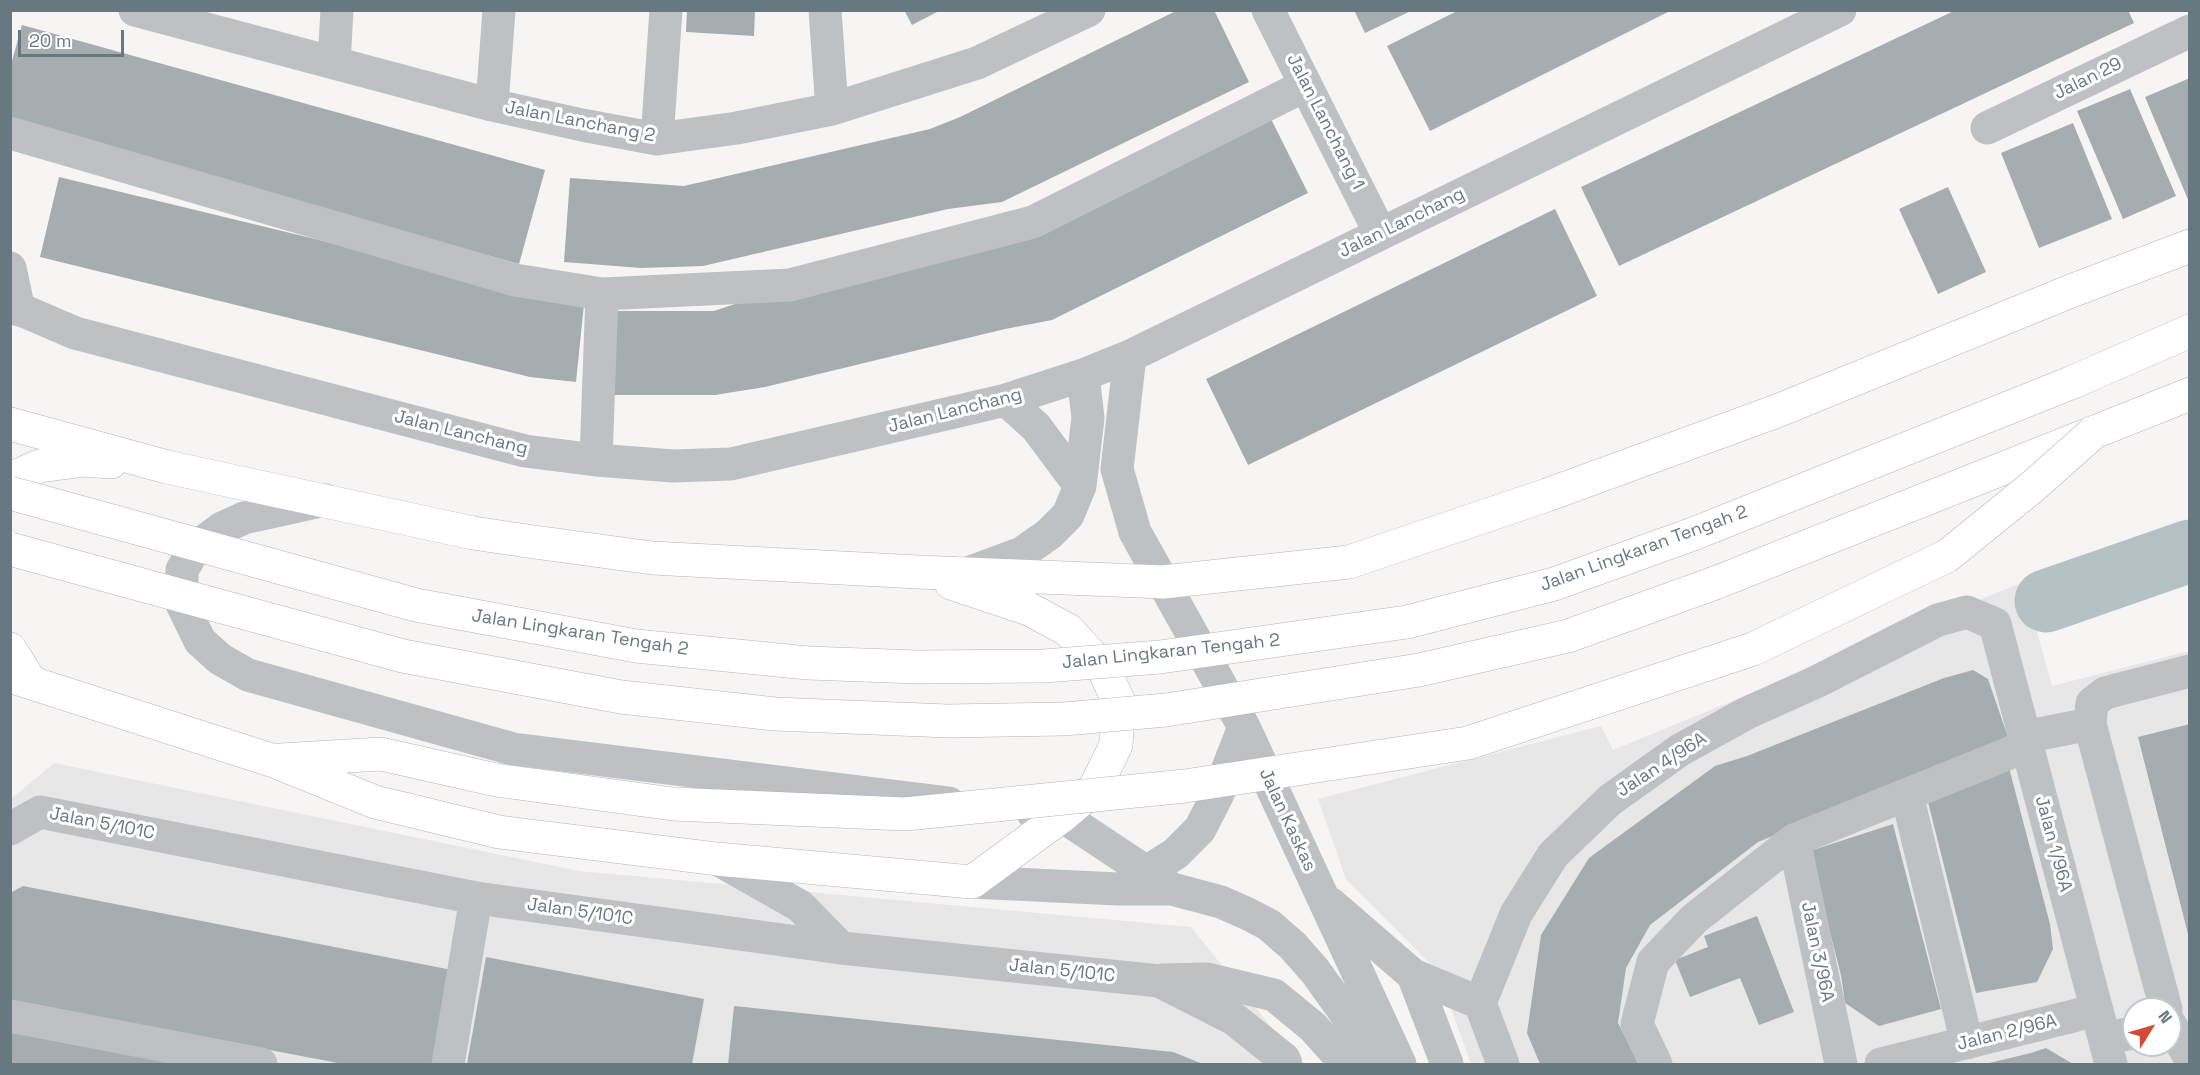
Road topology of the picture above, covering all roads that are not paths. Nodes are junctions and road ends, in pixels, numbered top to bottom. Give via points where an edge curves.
1 (135, 10) edge
2 (337, 10) edge
3 (499, 10) edge
4 (666, 10) edge
5 (825, 10) edge
6 (1089, 10) edge
7 (1269, 10) edge
8 (1840, 10) edge
9 (166, 15) edge
10 (2190, 31) edge
11 (334, 63) junction
12 (1306, 85) junction
13 (492, 105) junction
14 (832, 109) junction
15 (1987, 128) dead end
16 (10, 133) edge
17 (657, 139) junction
18 (1380, 233) junction
19 (2190, 246) edge
20 (10, 268) edge
21 (603, 294) junction
22 (15, 308) edge
23 (2190, 331) edge
24 (1130, 356) junction
25 (1083, 375) junction
26 (2190, 394) edge
27 (1006, 400) junction
28 (10, 407) edge
29 (10, 424) edge
30 (2092, 433) junction
31 (57, 436) junction
32 (596, 460) junction
33 (167, 467) junction
34 (10, 479) edge
35 (1080, 486) junction
36 (10, 493) edge
37 (326, 500) junction
38 (10, 549) edge
39 (918, 572) junction
40 (968, 573) junction
41 (1163, 582) junction
42 (1995, 624) joint
43 (10, 649) edge
44 (2190, 671) edge
45 (20, 678) edge
46 (2090, 724) junction
47 (1244, 727) junction
48 (2026, 741) junction
49 (274, 761) junction
50 (1907, 795) junction
51 (1062, 816) junction
52 (10, 829) edge
53 (1794, 840) junction
54 (717, 859) junction
55 (1159, 880) junction
56 (972, 882) junction
57 (1323, 896) junction
58 (476, 898) junction
59 (841, 948) junction
60 (1413, 975) junction
61 (1159, 981) junction
62 (2163, 997) edge
63 (1480, 1003) junction
64 (10, 1016) edge
65 (2111, 1036) edge
66 (1967, 1043) junction
67 (2182, 1044) edge
68 (2190, 1058) edge
69 (261, 1065) edge
70 (448, 1065) edge
71 (1286, 1065) edge
72 (1346, 1065) edge
73 (1373, 1065) edge
74 (1400, 1065) edge
75 (1447, 1065) edge
76 (1503, 1065) edge
77 (1656, 1065) edge
78 (1841, 1065) edge
79 (1881, 1065) edge

1 - 9 street, Jalan Lanchang 2
2 - 11 street
3 - 13 street
4 - 17 street
5 - 14 street
6 - 14 street, Jalan Lanchang 2 via 977,63
7 - 12 street, Jalan Lanchang 1
8 - 18 street, Jalan Lanchang
9 - 11 street, Jalan Lanchang 2
10 - 15 street, Jalan 29
11 - 13 street, Jalan Lanchang 2
12 - 18 street, Jalan Lanchang 1
12 - 21 street via 1033,222 790,285
13 - 17 street, Jalan Lanchang 2
14 - 17 street, Jalan Lanchang 2
16 - 21 street via 515,280
18 - 24 street, Jalan Lanchang
19 - 41 highway via 1777,411 1348,562
20 - 22 street
21 - 32 street
22 - 32 street, Jalan Lanchang via 75,333 525,451
23 - 36 highway, Jalan Lingkaran Tengah 2, bridge via 1704,530 1554,584 1407,622 1160,657 1044,666 808,663 636,646 417,605
24 - 25 street, Jalan Lanchang
24 - 41 street, Jalan Kaskas via 1118,469 1135,532
25 - 27 street, Jalan Lanchang
25 - 35 street via 1088,418
26 - 30 highway
27 - 32 street, Jalan Lanchang via 731,464 673,466
27 - 35 street via 1036,427
28 - 31 highway
29 - 31 highway
30 - 38 highway, bridge via 1715,584 1568,636 1419,670 1166,710 1064,719 948,722 775,714 621,697 403,656
30 - 49 highway, bridge via 1947,556 1753,649 1468,743 1185,786 905,814 673,804 496,780 381,754
31 - 33 highway
33 - 34 highway via 85,460 39,466
33 - 37 highway
35 - 40 street via 1068,515 1049,534 1022,553
37 - 39 highway via 473,533 652,558
37 - 51 street via 244,518 222,528 195,548 182,570 182,604 200,641 220,659 248,675 513,749
39 - 40 highway
39 - 51 highway via 1029,609 1068,630 1103,668 1119,702 1116,745 1095,788
40 - 41 highway
41 - 47 street, Jalan Kaskas
42 - 48 street, Jalan 1/96A
42 - 63 street, Jalan 4/96A via 1967,612 1938,620 1747,713 1680,750 1611,800 1553,855 1516,914
43 - 45 highway
44 - 46 street via 2105,693 2092,703
45 - 49 highway
46 - 48 street
46 - 62 street
47 - 55 street via 1200,829 1175,854
47 - 57 street, Jalan Kaskas
48 - 50 street
48 - 65 street, Jalan 1/96A
49 - 54 highway via 375,802 499,831
50 - 53 street
50 - 66 street
51 - 55 street
51 - 56 highway
52 - 58 street, Jalan 5/101C via 40,812
53 - 77 street via 1694,919 1653,962 1637,1024
53 - 78 street, Jalan 3/96A
54 - 56 highway
54 - 59 street via 800,906
55 - 56 street via 1118,889
55 - 73 street via 1221,902 1269,925 1315,971 1348,1017
57 - 60 street
57 - 74 street, Jalan Kaskas
58 - 59 street, Jalan 5/101C
58 - 70 street
59 - 61 street, Jalan 5/101C
60 - 63 street
60 - 75 street
61 - 71 street, Jalan 5/101C via 1234,1019 1284,1059
61 - 72 street, Jalan 5/101C via 1208,979 1274,995 1313,1027
63 - 76 street
64 - 69 street
65 - 66 street, Jalan 2/96A
66 - 79 street, Jalan 2/96A
67 - 68 street

